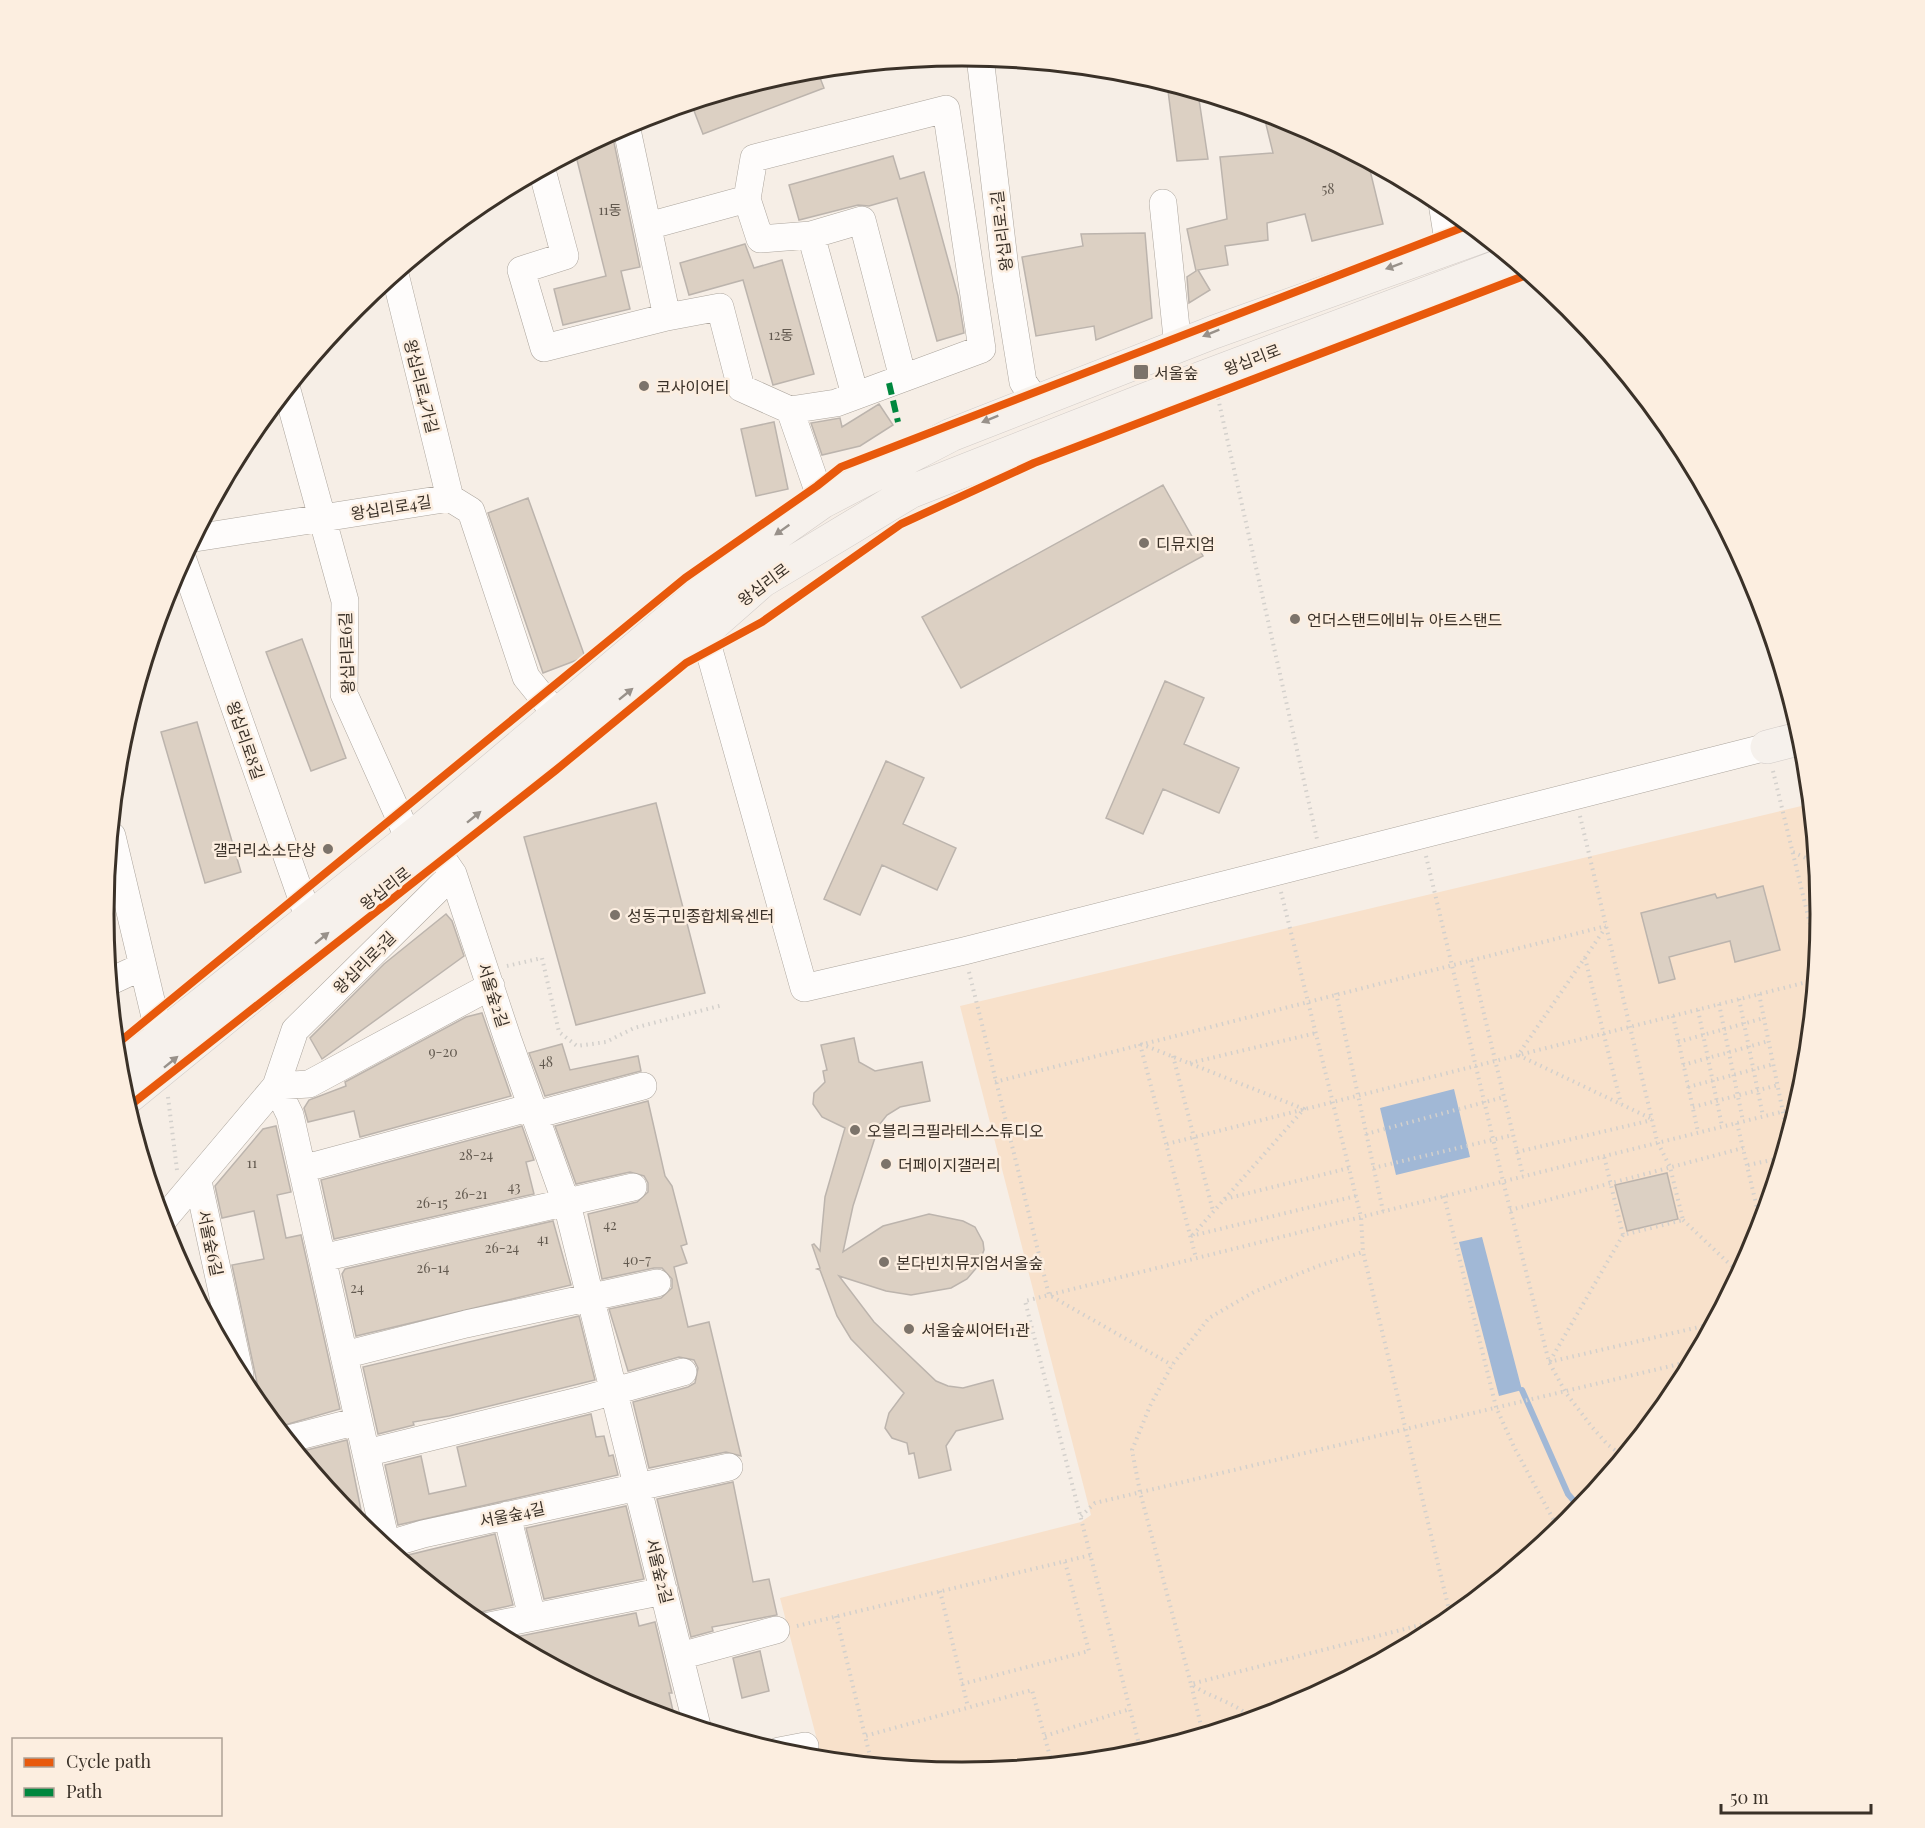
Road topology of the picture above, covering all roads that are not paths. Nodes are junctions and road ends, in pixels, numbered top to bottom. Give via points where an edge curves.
1 (981, 67) edge
2 (628, 135) edge
3 (544, 177) edge
4 (747, 199) junction
5 (1163, 203) dead end
6 (1444, 216) edge
7 (648, 226) junction
8 (811, 236) junction
9 (1475, 238) edge
10 (1449, 247) junction
11 (1507, 264) edge
12 (397, 282) edge
13 (667, 317) junction
14 (1178, 347) junction
15 (903, 378) junction
16 (855, 395) junction
17 (289, 399) edge
18 (1036, 401) junction
19 (790, 410) junction
20 (450, 498) junction
21 (822, 502) junction
22 (320, 518) junction
23 (203, 537) edge
24 (187, 572) edge
25 (684, 606) junction
26 (704, 632) junction
27 (556, 714) junction
28 (1792, 741) edge
29 (1767, 747) joint
30 (432, 854) junction
31 (116, 865) edge
32 (309, 919) junction
33 (141, 967) junction
34 (117, 978) edge
35 (488, 978) junction
36 (162, 1053) junction
37 (129, 1066) edge
38 (276, 1086) junction
39 (643, 1086) dead end
40 (133, 1090) edge
41 (534, 1111) junction
42 (302, 1169) junction
43 (198, 1181) junction
44 (633, 1187) dead end
45 (566, 1202) junction
46 (171, 1211) edge
47 (322, 1258) junction
48 (657, 1283) dead end
49 (592, 1297) junction
50 (234, 1348) edge
51 (344, 1354) junction
52 (684, 1372) dead end
53 (615, 1391) junction
54 (358, 1421) junction
55 (296, 1437) edge
56 (366, 1453) junction
57 (729, 1467) dead end
58 (639, 1486) junction
59 (507, 1515) junction
60 (384, 1534) edge
61 (395, 1544) edge
62 (664, 1591) junction
63 (532, 1617) junction
64 (499, 1624) edge
65 (776, 1630) road end
66 (680, 1656) junction
67 (696, 1719) edge
68 (805, 1746) dead end
69 (801, 1747) edge

1 - 18 street, 왕십리로2길 via 1006,277 1023,382
2 - 7 street
3 - 13 street via 565,256 521,270 544,348
4 - 7 street
4 - 8 street via 760,239
4 - 15 street via 754,158 946,109 982,349
5 - 14 street
6 - 10 street
7 - 13 street
8 - 15 street via 862,220
8 - 16 street
9 - 10 main road, 왕십리로
10 -> 14 main road, 왕십리로
11 - 26 main road, 왕십리로 via 910,492 762,581
12 - 20 street, 왕십리로4가길
13 - 19 street via 720,307 741,388
14 - 18 main road, 왕십리로
15 - 16 street
16 - 19 street via 836,403
17 - 22 street, 왕십리로6길
18 -> 21 main road, 왕십리로 via 951,435
19 - 21 street
20 - 22 street, 왕십리로4길
20 - 27 street, 왕십리로4길 via 471,511 526,677
21 -> 25 main road, 왕십리로 via 741,559
22 - 23 street, 왕십리로4길
22 - 30 street, 왕십리로6길 via 345,601 344,694
24 - 32 street, 왕십리로8길
25 - 26 street
25 - 27 main road, 왕십리로
26 - 29 street via 804,988
30 -> 26 main road, 왕십리로
27 - 30 main road, 왕십리로
28 - 29 main road
30 - 32 main road, 왕십리로
30 - 35 street, 서울숲2길
36 -> 30 main road, 왕십리로
30 - 38 street, 왕십리로5길 via 295,1029
31 - 33 street
32 - 36 main road, 왕십리로
33 - 34 street
33 - 36 street
35 - 38 street via 309,1084
35 - 41 street, 서울숲2길
36 - 37 main road, 왕십리로
36 - 40 main road, 왕십리로
38 - 42 street, 서울숲4길 via 290,1115
38 - 43 street, 왕십리로5길
39 - 41 street
41 - 42 street
41 - 45 street, 서울숲2길
42 - 47 street, 서울숲4길
43 - 46 street, 왕십리로5길
43 - 50 street, 서울숲6길
44 - 45 street
45 - 47 street
45 - 49 street, 서울숲2길
47 - 51 street, 서울숲4길
48 - 49 street
49 - 51 street
49 - 53 street, 서울숲2길
51 - 54 street, 서울숲4길
52 - 53 street
53 - 56 street
53 - 58 street, 서울숲2길
54 - 55 street
54 - 56 street, 서울숲4길
56 - 60 street, 서울숲4길
57 - 58 street
58 - 59 street, 서울숲4길
58 - 62 street, 서울숲2길
59 - 61 street, 서울숲4길
59 - 63 street
62 - 63 street
62 - 66 street, 서울숲2길
63 - 64 street
65 - 66 street
66 - 67 street, 서울숲2길
68 - 69 street

